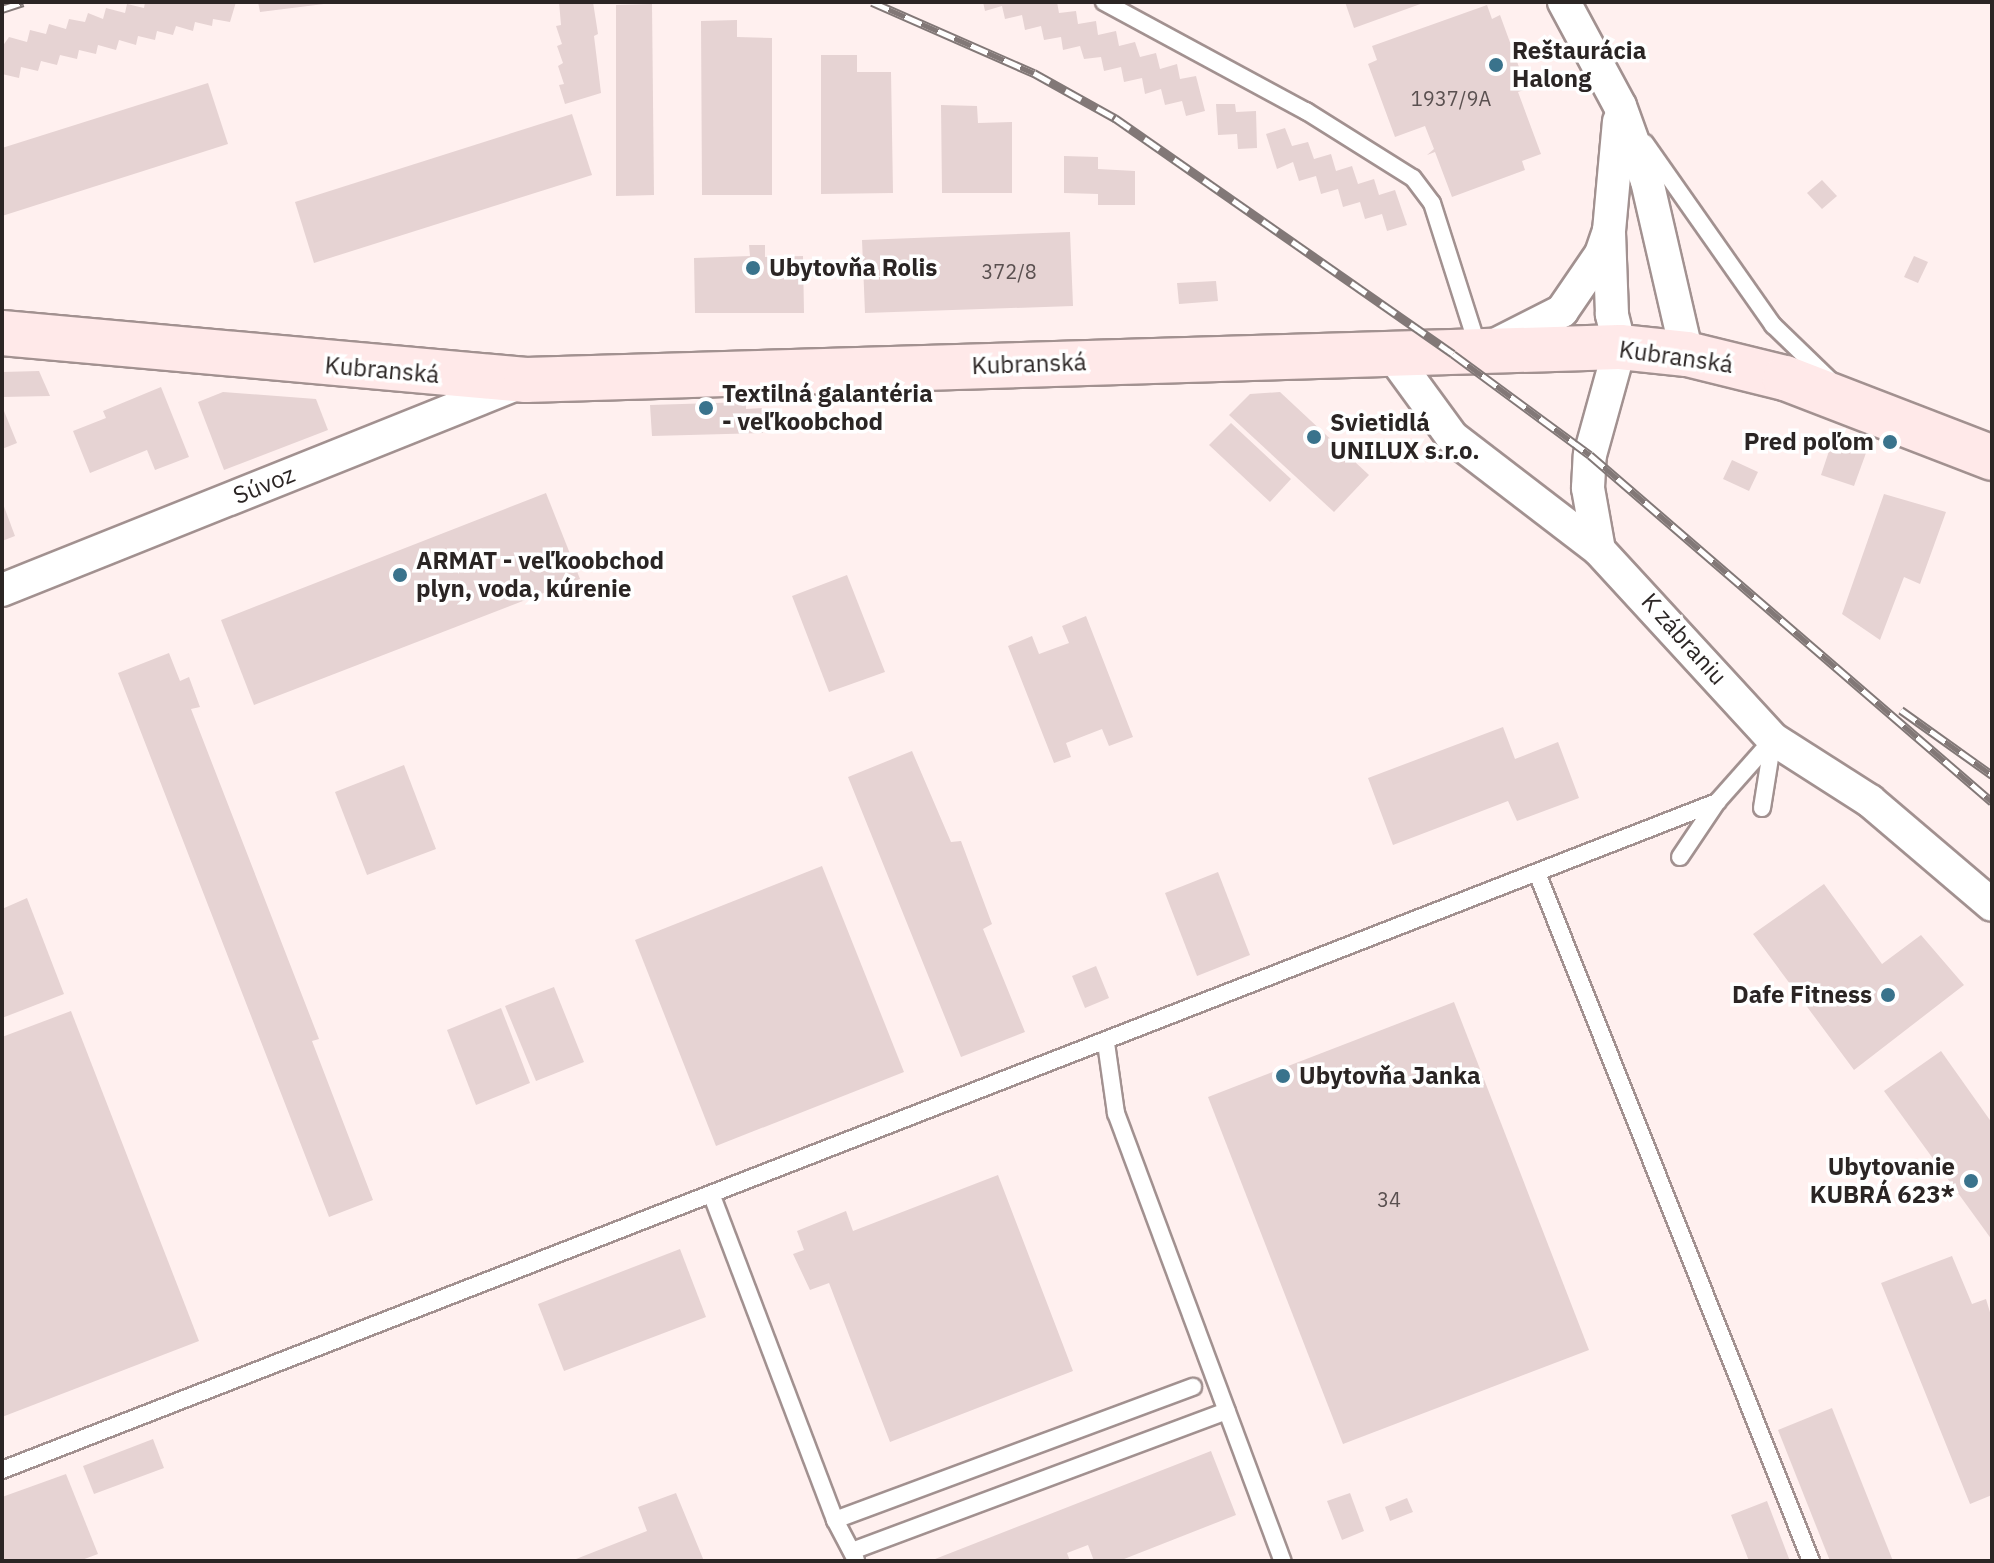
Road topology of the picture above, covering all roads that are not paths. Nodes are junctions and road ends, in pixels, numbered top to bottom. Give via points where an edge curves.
1 (1104, 2) edge
2 (1564, 2) edge
3 (1620, 106) junction
4 (1609, 231) junction
5 (2, 333) edge
6 (1620, 347) junction
7 (1480, 352) junction
8 (1687, 354) junction
9 (1393, 356) junction
10 (526, 380) junction
11 (1857, 406) junction
12 (1992, 458) edge
13 (1599, 550) junction
14 (2, 590) edge
15 (1773, 739) junction
16 (1717, 802) junction
17 (1762, 808) dead end
18 (1680, 857) dead end
19 (1537, 873) junction
20 (1992, 905) edge
21 (1106, 1043) junction
22 (712, 1196) junction
23 (1193, 1387) dead end
24 (1227, 1411) junction
25 (2, 1470) edge
26 (835, 1520) junction
27 (854, 1556) edge
28 (1283, 1561) edge
29 (1811, 1561) edge

1 - 7 lane via 1306,111 1413,178 1432,203
2 - 3 street
3 - 4 street
3 - 8 street via 1660,228
3 - 11 lane via 1773,325
4 - 6 street via 1612,314
4 - 7 street via 1583,287 1562,311
5 - 10 street, Kubranská
6 - 7 street, Kubranská
6 - 8 street, Kubranská
6 - 13 street via 1590,455 1588,488
7 - 9 street, Kubranská
8 - 11 street, Kubranská via 1785,378
9 - 10 street, Kubranská
9 - 13 street, K zábraniu via 1452,437
10 - 14 street, Súvoz
11 - 12 street, Kubranská
13 - 15 street, K zábraniu
15 - 16 lane
15 - 17 lane
15 - 20 street, K zábraniu via 1870,801
16 - 18 lane
16 - 19 lane
19 - 21 lane
19 - 29 lane
21 - 22 lane
21 - 24 lane via 1116,1113
22 - 25 lane
22 - 26 lane
23 - 26 lane
24 - 27 lane
24 - 28 lane
26 - 27 lane

